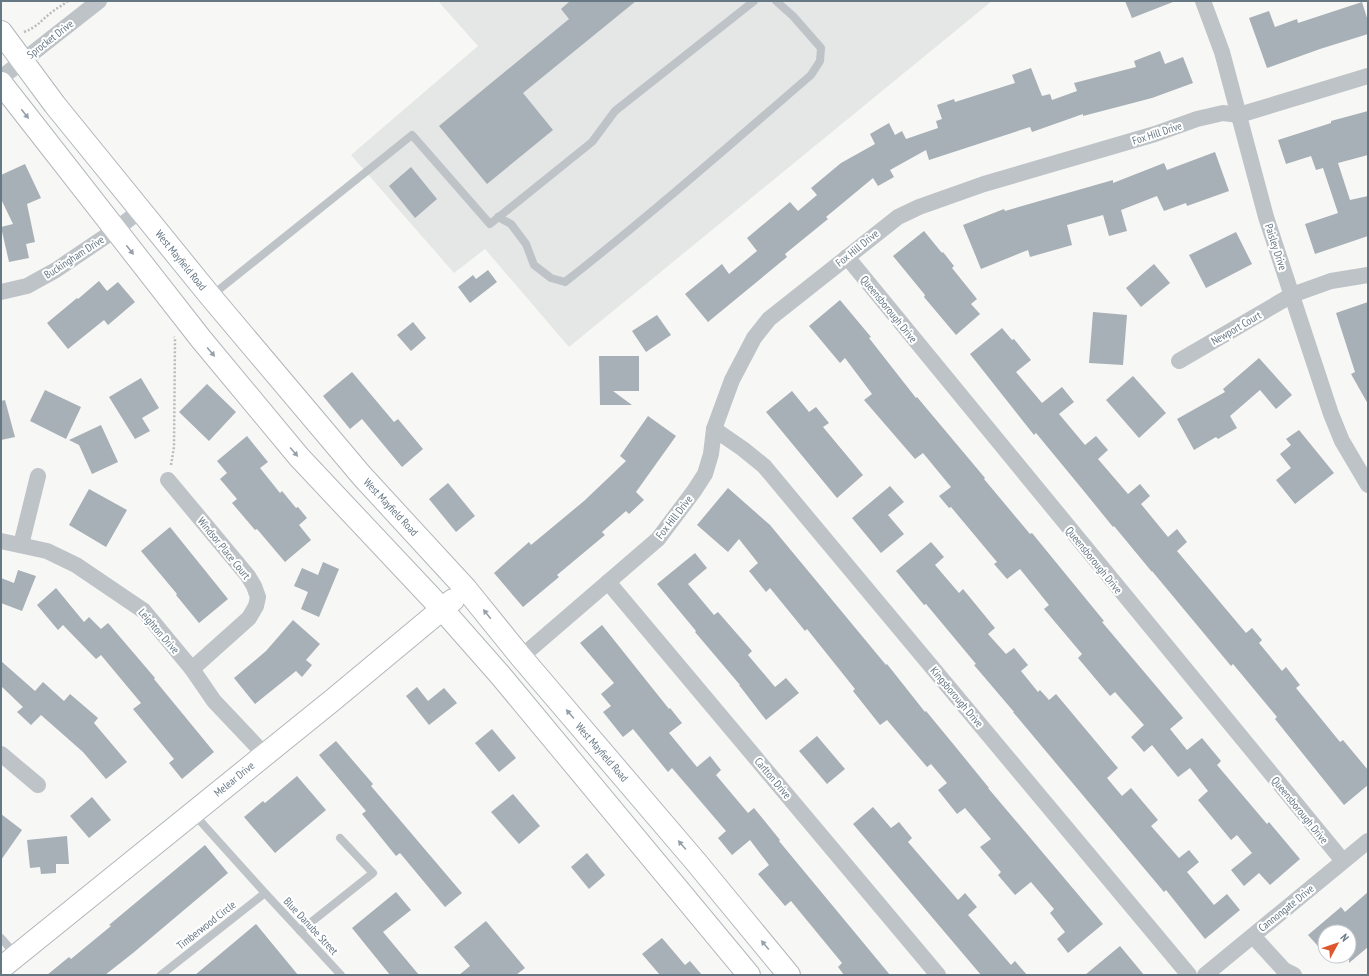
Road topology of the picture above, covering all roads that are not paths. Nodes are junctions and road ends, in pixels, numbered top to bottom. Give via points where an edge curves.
1 (99, 1) edge
2 (754, 1) edge
3 (776, 1) edge
4 (1203, 1) edge
5 (10, 32) edge
6 (23, 61) junction
7 (1368, 76) edge
8 (1, 78) edge
9 (1, 83) edge
10 (1239, 115) junction
11 (140, 210) junction
12 (498, 218) junction
13 (115, 230) junction
14 (847, 257) junction
15 (1368, 275) edge
16 (1, 292) edge
17 (1292, 295) junction
18 (211, 297) junction
19 (1179, 361) dead end
20 (714, 429) junction
21 (38, 476) dead end
22 (168, 480) road end
23 (1368, 485) edge
24 (1, 541) edge
25 (21, 545) junction
26 (608, 582) junction
27 (466, 589) junction
28 (442, 609) junction
29 (521, 657) junction
30 (192, 669) junction
31 (1, 754) edge
32 (265, 755) junction
33 (38, 784) dead end
34 (193, 812) junction
35 (340, 838) dead end
36 (1368, 841) edge
37 (1343, 861) junction
38 (265, 893) junction
39 (300, 931) junction
40 (1253, 936) junction
41 (1, 938) edge
42 (8, 962) edge
43 (161, 975) edge
44 (341, 975) edge
45 (749, 975) edge
46 (789, 975) edge
47 (938, 975) edge
48 (1189, 975) edge
49 (1205, 975) edge
50 (1294, 975) edge

1 - 6 street, Sprocket Drive
2 - 12 lane via 615,111 592,142
3 - 12 lane via 821,48 820,61 811,75 580,270 564,282 551,278 534,265 526,244 511,224
4 - 10 street, Paisley Drive via 1222,52
5 - 6 main road, West Mayfield Road
6 - 8 street, Sprocket Drive
6 - 11 main road, West Mayfield Road via 55,105
7 - 10 street, Fox Hill Drive
9 -> 13 main road
10 - 14 street, Fox Hill Drive via 1223,113 1197,119 1155,134 984,184 919,207 898,216
10 - 17 street, Paisley Drive via 1266,217
11 - 13 street, Buckingham Drive
11 - 18 main road, West Mayfield Road
12 - 18 lane via 490,224 412,135
13 - 16 street, Buckingham Drive via 56,270 27,286
13 -> 28 main road via 299,457
14 - 20 street, Fox Hill Drive via 769,319 754,338 732,380
14 - 37 street, Queensborough Drive
15 - 17 street, Newport Court via 1331,281
17 - 19 street, Newport Court
17 - 23 street, Paisley Drive via 1331,414 1342,441
18 - 27 main road, West Mayfield Road via 362,476
20 - 26 street, Fox Hill Drive via 705,474 694,491 658,539
20 - 48 street, Kingsborough Drive via 764,466
21 - 25 street
22 - 30 street, Windsor Place Court via 248,576 258,597 249,618
24 - 25 street, Leighton Drive
25 - 30 street, Leighton Drive via 47,551 76,565 144,611
26 - 29 street, Fox Hill Drive
26 - 47 street, Carlton Drive
27 - 28 main road, Melear Drive
29 -> 27 main road, West Mayfield Road
28 - 32 main road, Melear Drive
28 - 45 main road via 501,676
46 -> 29 main road, West Mayfield Road
30 - 32 street, Leighton Drive via 214,701
31 - 33 street
32 - 34 main road, Melear Drive
34 - 38 lane, Blue Danube Street
34 - 42 main road, Melear Drive
35 - 39 lane via 373,873
36 - 37 street, Cannongate Drive
37 - 40 street, Cannongate Drive
38 - 39 lane, Blue Danube Street
38 - 43 lane, Timberwood Circle
39 - 44 lane, Blue Danube Street
40 - 49 street, Cannongate Drive
40 - 50 street via 1284,970
41 - 42 lane

